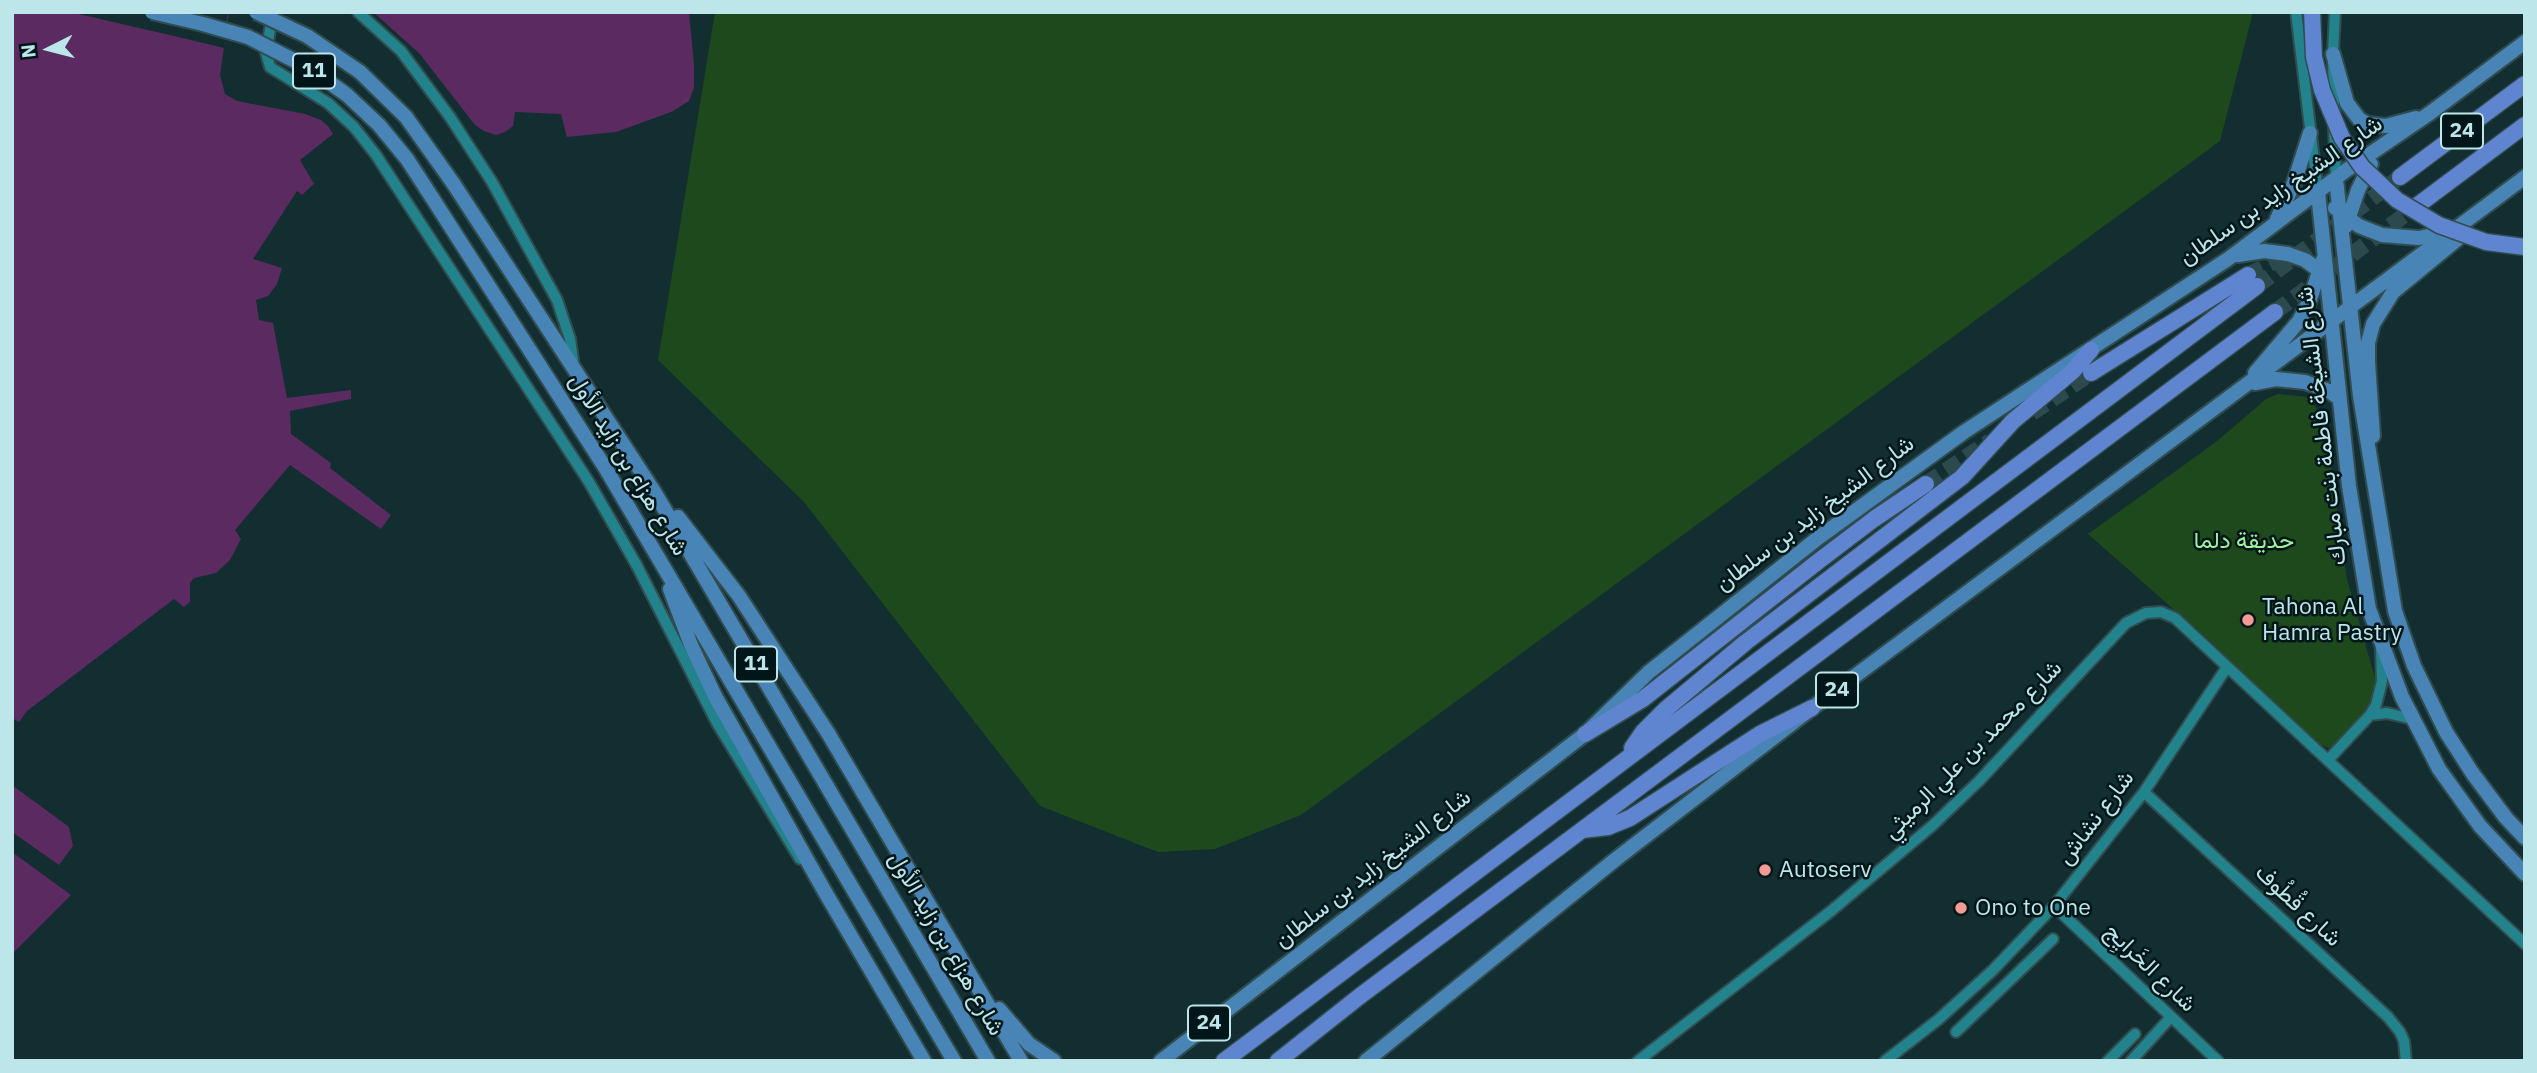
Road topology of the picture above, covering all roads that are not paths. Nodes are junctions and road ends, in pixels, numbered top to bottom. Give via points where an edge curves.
1 (152, 12) edge
2 (256, 12) edge
3 (273, 12) edge
4 (358, 12) edge
5 (2296, 12) edge
6 (2312, 12) edge
7 (2335, 12) edge
8 (2525, 41) edge
9 (2333, 54) junction
10 (2525, 84) edge
11 (2430, 113) junction
12 (2525, 125) edge
13 (2310, 133) junction
14 (2380, 148) junction
15 (2335, 174) junction
16 (2400, 177) tunnel mouth
17 (2525, 177) edge
18 (2318, 193) junction
19 (2500, 196) junction
20 (2418, 205) tunnel mouth
21 (2344, 215) junction
22 (2273, 225) junction
23 (2454, 230) junction
24 (2342, 240) junction
25 (2525, 247) edge
26 (2325, 252) junction
27 (2228, 259) junction
28 (2323, 273) junction
29 (2350, 308) junction
30 (2275, 312) tunnel mouth
31 (2331, 323) junction
32 (2091, 349) junction
33 (574, 367) junction
34 (2091, 373) tunnel mouth
35 (2247, 386) junction
36 (2339, 398) junction
37 (2370, 465) junction
38 (1926, 484) tunnel mouth
39 (655, 494) junction
40 (662, 564) junction
41 (2381, 646) junction
42 (2227, 667) junction
43 (1812, 708) junction
44 (2370, 715) junction
45 (2412, 719) junction
46 (1585, 734) junction
47 (1626, 759) junction
48 (2328, 760) junction
49 (2144, 792) junction
50 (1582, 830) junction
51 (2525, 838) edge
52 (2525, 874) edge
53 (825, 892) junction
54 (2054, 905) junction
55 (2053, 939) dead end
56 (2525, 944) edge
57 (1993, 970) junction
58 (2006, 984) junction
59 (979, 985) junction
60 (2170, 1018) junction
61 (1956, 1032) dead end
62 (2135, 1034) dead end
63 (924, 1061) edge
64 (954, 1061) edge
65 (988, 1061) edge
66 (1021, 1061) edge
67 (1054, 1061) edge
68 (1161, 1061) edge
69 (1224, 1061) edge
70 (1278, 1061) edge
71 (1366, 1061) edge
72 (1638, 1061) edge
73 (1885, 1061) edge
74 (2108, 1061) edge
75 (2131, 1061) edge
76 (2218, 1061) edge
77 (2406, 1061) edge

1 - 40 main road, شارع هزاع بن زايد الأول / 11, bridge via 248,37 312,69 379,125 431,196
2 - 33 main road, شارع هزاع بن زايد الأول / 11, bridge via 307,36 360,72 406,117
3 - 53 street via 266,53 270,67 328,103 376,155 589,482 717,723 786,839
4 - 33 street via 401,51 492,182 557,300
5 - 13 street, شارع الشيخة فاطمة بنت مبارك
6 - 25 highway, bridge via 2313,49 2322,90 2338,130 2361,167 2397,200 2439,225 2486,242
7 - 9 street, شارع الشيخة فاطمة بنت مبارك
8 - 11 main road, شارع الشيخ زايد بن سلطان
9 - 11 main road via 2343,93 2359,119 2386,126
9 - 15 street, شارع الشيخة فاطمة بنت مبارك
10 - 16 highway, 24
11 - 14 main road, شارع الشيخ زايد بن سلطان
12 - 20 highway, 24
13 - 18 street, شارع الشيخة فاطمة بنت مبارك
13 - 22 main road via 2294,183
14 - 15 main road, شارع الشيخ زايد بن سلطان
14 - 21 main road
15 - 18 main road, شارع الشيخ زايد بن سلطان
15 - 21 main road, شارع الشيخة فاطمة بنت مبارك
17 - 19 main road
18 - 21 main road
18 - 22 main road, شارع الشيخ زايد بن سلطان
18 - 26 main road, شارع الشيخة فاطمة بنت مبارك
19 - 23 main road
19 - 37 main road via 2471,228 2393,292 2373,324 2368,362 2373,430
21 - 23 main road via 2370,231 2406,239
21 - 24 main road, شارع الشيخة فاطمة بنت مبارك
21 - 26 main road
22 - 27 main road, شارع الشيخ زايد بن سلطان
23 - 29 main road
24 - 28 main road
24 - 29 main road, شارع الشيخة فاطمة بنت مبارك
26 - 28 main road, شارع الشيخة فاطمة بنت مبارك
27 - 28 main road via 2276,251 2305,260
27 - 32 main road, شارع الشيخ زايد بن سلطان
28 - 29 main road via 2346,296
28 - 31 main road, شارع الشيخة فاطمة بنت مبارك
28 - 35 main road via 2299,321
29 - 31 main road, 24
29 - 37 main road, شارع الشيخة فاطمة بنت مبارك
30 - 50 highway, 24
31 - 35 main road, 24
31 - 36 main road, شارع الشيخة فاطمة بنت مبارك
32 - 46 main road, شارع الشيخ زايد بن سلطان via 1964,432 1807,546 1649,672
32 - 47 highway via 2073,371 2013,421 1962,477 1788,608 1666,709 1643,732
33 - 39 main road, شارع هزاع بن زايد الأول / 11
34 - 47 highway, 24 via 2252,281
35 - 36 main road via 2291,379
35 - 43 main road, 24
36 - 41 main road, شارع الشيخة فاطمة بنت مبارك via 2361,568
37 - 51 main road, شارع الشيخة فاطمة بنت مبارك via 2395,611 2414,666 2460,755
38 - 46 highway, 24 via 1853,535 1643,699
39 - 59 main road via 706,552 781,660
39 - 65 main road, شارع هزاع بن زايد الأول / 11
40 - 53 main road via 702,671
40 - 64 main road, شارع هزاع بن زايد الأول / 11
41 - 44 street via 2382,681
41 - 45 main road, شارع الشيخة فاطمة بنت مبارك
42 - 48 street, شارع محمد بن علي الرميثي
42 - 49 street, شارع نشاش
42 - 72 street, شارع محمد بن علي الرميثي via 2175,618 2153,612 2132,618 1933,825
43 - 50 highway via 1774,726 1630,818
43 - 71 main road, 24
44 - 45 street
44 - 48 street
45 - 52 main road, شارع الشيخة فاطمة بنت مبارك via 2458,798
46 - 68 main road, شارع الشيخ زايد بن سلطان / 24
47 - 69 highway, 24
48 - 56 street, شارع محمد بن علي الرميثي
49 - 54 street, شارع نشاش
49 - 77 street, شارع قُطُوف via 2388,1017 2404,1041
50 - 70 highway, 24
53 - 63 main road
54 - 57 street, شارع نشاش
54 - 60 street, شارع الخَرايِج
55 - 58 street
57 - 58 street
57 - 73 street, شارع نشاش
58 - 61 street
59 - 66 main road
59 - 67 main road via 1029,1044
60 - 75 street
60 - 76 street, شارع الخَرايِج
62 - 74 street

